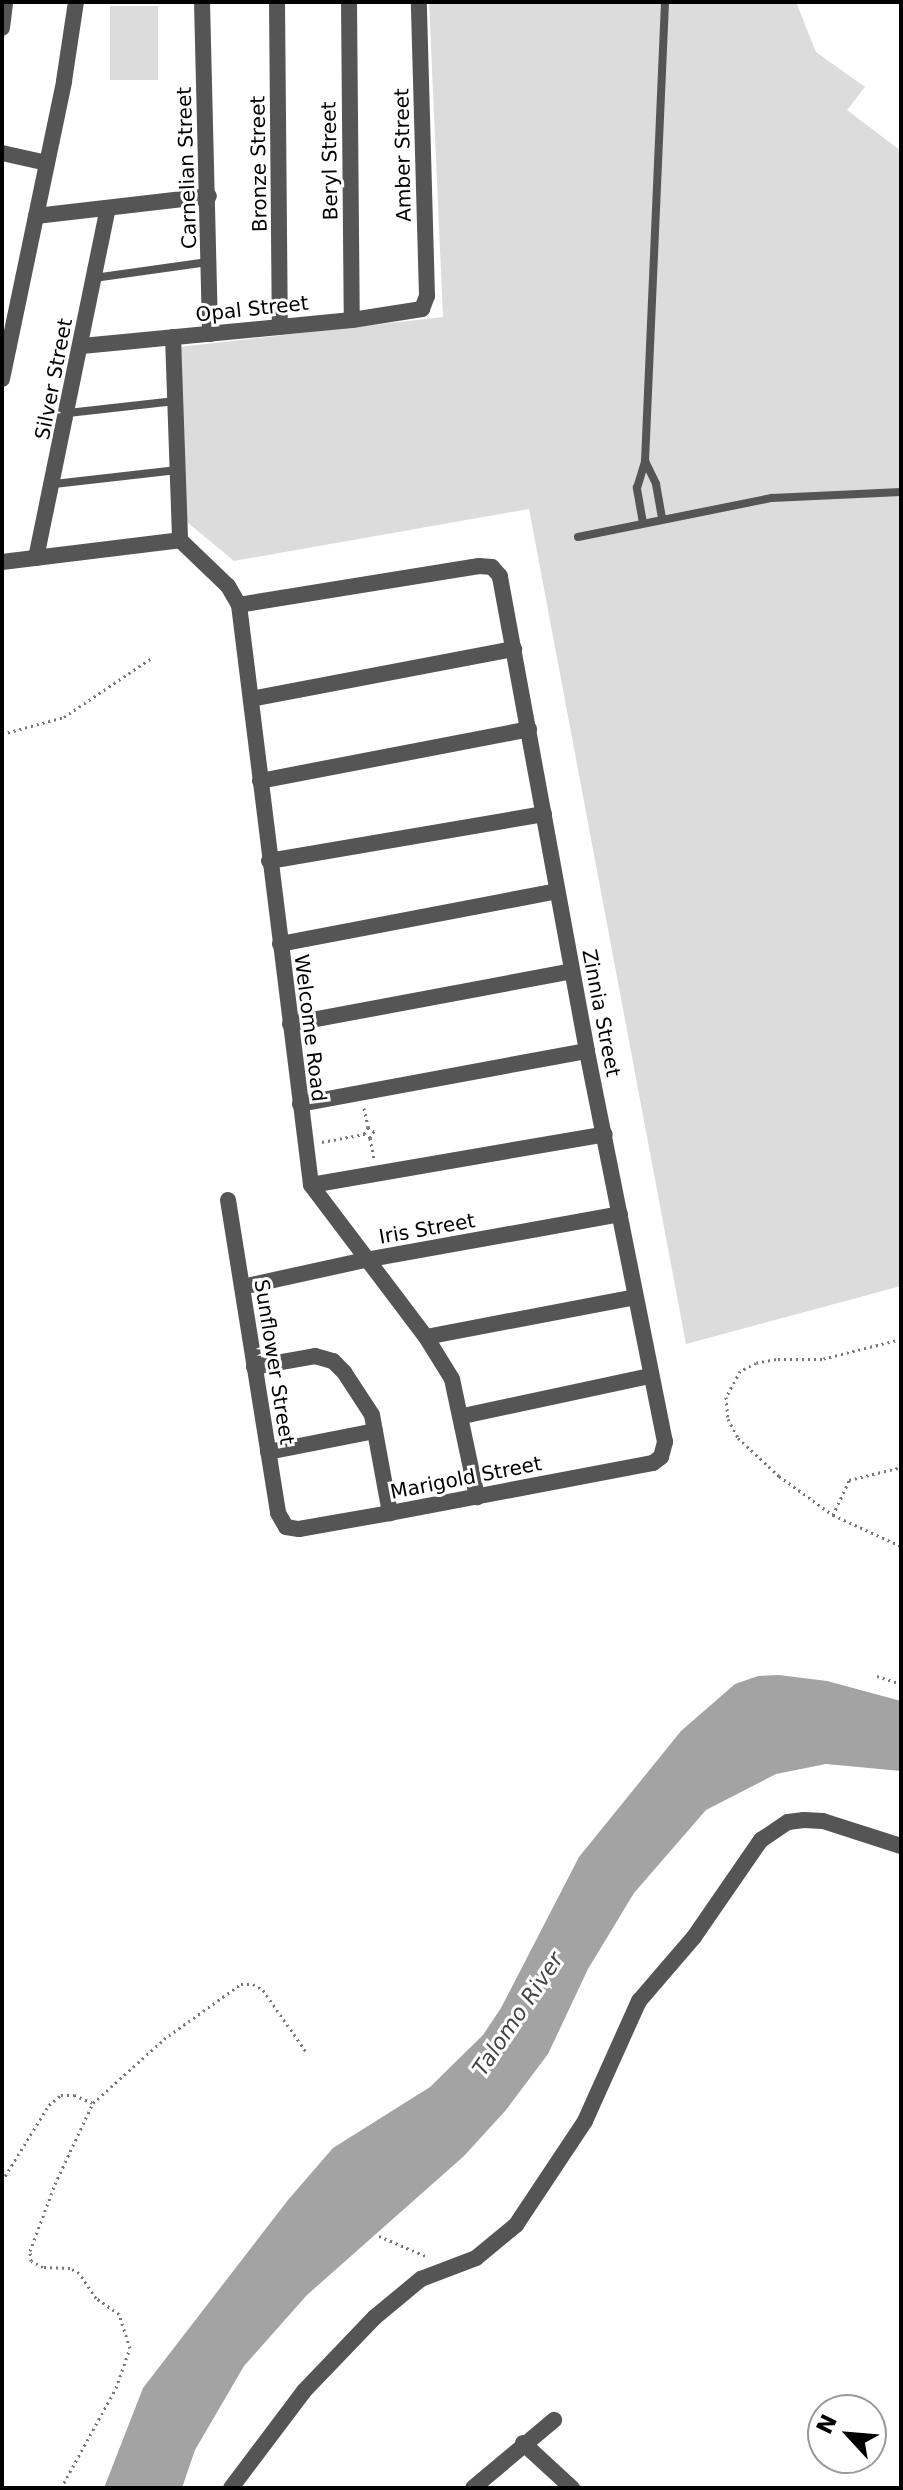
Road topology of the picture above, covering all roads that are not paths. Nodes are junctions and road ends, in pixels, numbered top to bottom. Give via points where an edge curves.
1 (5, 2) edge
2 (76, 2) edge
3 (202, 2) edge
4 (277, 2) edge
5 (349, 2) edge
6 (419, 2) edge
7 (665, 2) edge
8 (2, 28) edge
9 (2, 153) edge
10 (47, 163) junction
11 (209, 196) junction
12 (108, 208) junction
13 (36, 216) junction
14 (210, 262) junction
15 (94, 278) junction
16 (425, 306) joint
17 (352, 320) junction
18 (280, 327) junction
19 (210, 334) junction
20 (173, 337) junction
21 (82, 346) junction
22 (2, 379) edge
23 (175, 401) junction
24 (68, 413) junction
25 (645, 461) junction
26 (177, 470) junction
27 (54, 484) junction
28 (901, 492) edge
29 (662, 519) junction
30 (643, 523) junction
31 (578, 537) dead end
32 (180, 540) junction
33 (36, 558) junction
34 (2, 562) edge
35 (239, 605) junction
36 (514, 649) junction
37 (251, 699) junction
38 (529, 729) junction
39 (260, 781) junction
40 (544, 814) junction
41 (269, 861) junction
42 (557, 891) junction
43 (280, 944) junction
44 (572, 971) junction
45 (290, 1024) junction
46 (587, 1051) junction
47 (300, 1104) junction
48 (605, 1134) junction
49 (311, 1185) junction
50 (228, 1200) dead end
51 (620, 1214) junction
52 (365, 1260) junction
53 (242, 1287) junction
54 (635, 1297) junction
55 (426, 1337) junction
56 (254, 1367) junction
57 (650, 1376) junction
58 (463, 1416) junction
59 (375, 1431) junction
60 (268, 1452) junction
61 (653, 1463) joint
62 (477, 1497) junction
63 (390, 1513) junction
64 (286, 1527) joint
65 (901, 1846) edge
66 (554, 2420) dead end
67 (523, 2443) junction
68 (231, 2488) edge
69 (473, 2488) edge
70 (572, 2488) edge

1 - 8 street
2 - 10 street
3 - 11 street, Carnelian Street
4 - 18 street, Bronze Street
5 - 17 street, Beryl Street
6 - 16 street, Amber Street
7 - 25 lane
9 - 10 street
10 - 13 street
11 - 12 street
11 - 14 street, Carnelian Street
12 - 13 street
12 - 15 street, Silver Street
13 - 22 street
14 - 15 lane
14 - 19 street, Carnelian Street
15 - 21 street, Silver Street
16 - 17 street, Opal Street via 417,312
17 - 18 street, Opal Street
18 - 19 street, Opal Street
19 - 20 street, Opal Street
20 - 21 street, Opal Street
20 - 23 street
21 - 24 street, Silver Street
23 - 24 lane
23 - 26 street
24 - 27 street, Silver Street
25 - 29 lane via 656,484
25 - 30 lane via 637,488
26 - 27 lane
26 - 32 street
27 - 33 street, Silver Street
28 - 29 lane via 772,498
29 - 30 lane
30 - 31 lane
32 - 33 street
32 - 35 street via 228,586
33 - 34 street
35 - 36 street, Zinnia Street via 492,567 500,576
35 - 37 street, Welcome Road
36 - 37 street
36 - 38 street, Zinnia Street
37 - 39 street, Welcome Road
38 - 39 street
38 - 40 street, Zinnia Street
39 - 41 street, Welcome Road
40 - 41 street
40 - 42 street, Zinnia Street
41 - 43 street, Welcome Road
42 - 43 street
42 - 44 street, Zinnia Street
43 - 45 street, Welcome Road
44 - 45 street
44 - 46 street, Zinnia Street
45 - 47 street, Welcome Road
46 - 47 street
46 - 48 street, Zinnia Street
47 - 49 street, Welcome Road
48 - 49 street
48 - 51 street, Zinnia Street
49 - 52 street, Welcome Road
50 - 53 street, Sunflower Street
51 - 52 street, Iris Street
51 - 54 street, Zinnia Street
52 - 53 street, Iris Street
52 - 55 street, Welcome Road
53 - 56 street, Sunflower Street
54 - 55 street
54 - 57 street, Zinnia Street
55 - 58 street, Welcome Road via 452,1379
56 - 59 street via 315,1356 333,1361 368,1405
56 - 60 street, Sunflower Street
57 - 58 street
57 - 61 street, Zinnia Street via 665,1442
58 - 62 street, Welcome Road
59 - 60 street
59 - 63 street
60 - 64 street, Sunflower Street via 278,1513
61 - 62 street, Marigold Street
62 - 63 street, Marigold Street
63 - 64 street, Marigold Street
65 - 68 street via 836,1824 804,1820 788,1822 761,1840 694,1937 639,2001 585,2121 530,2208 491,2248 421,2279 337,2353
66 - 67 street
67 - 69 street
67 - 70 street

